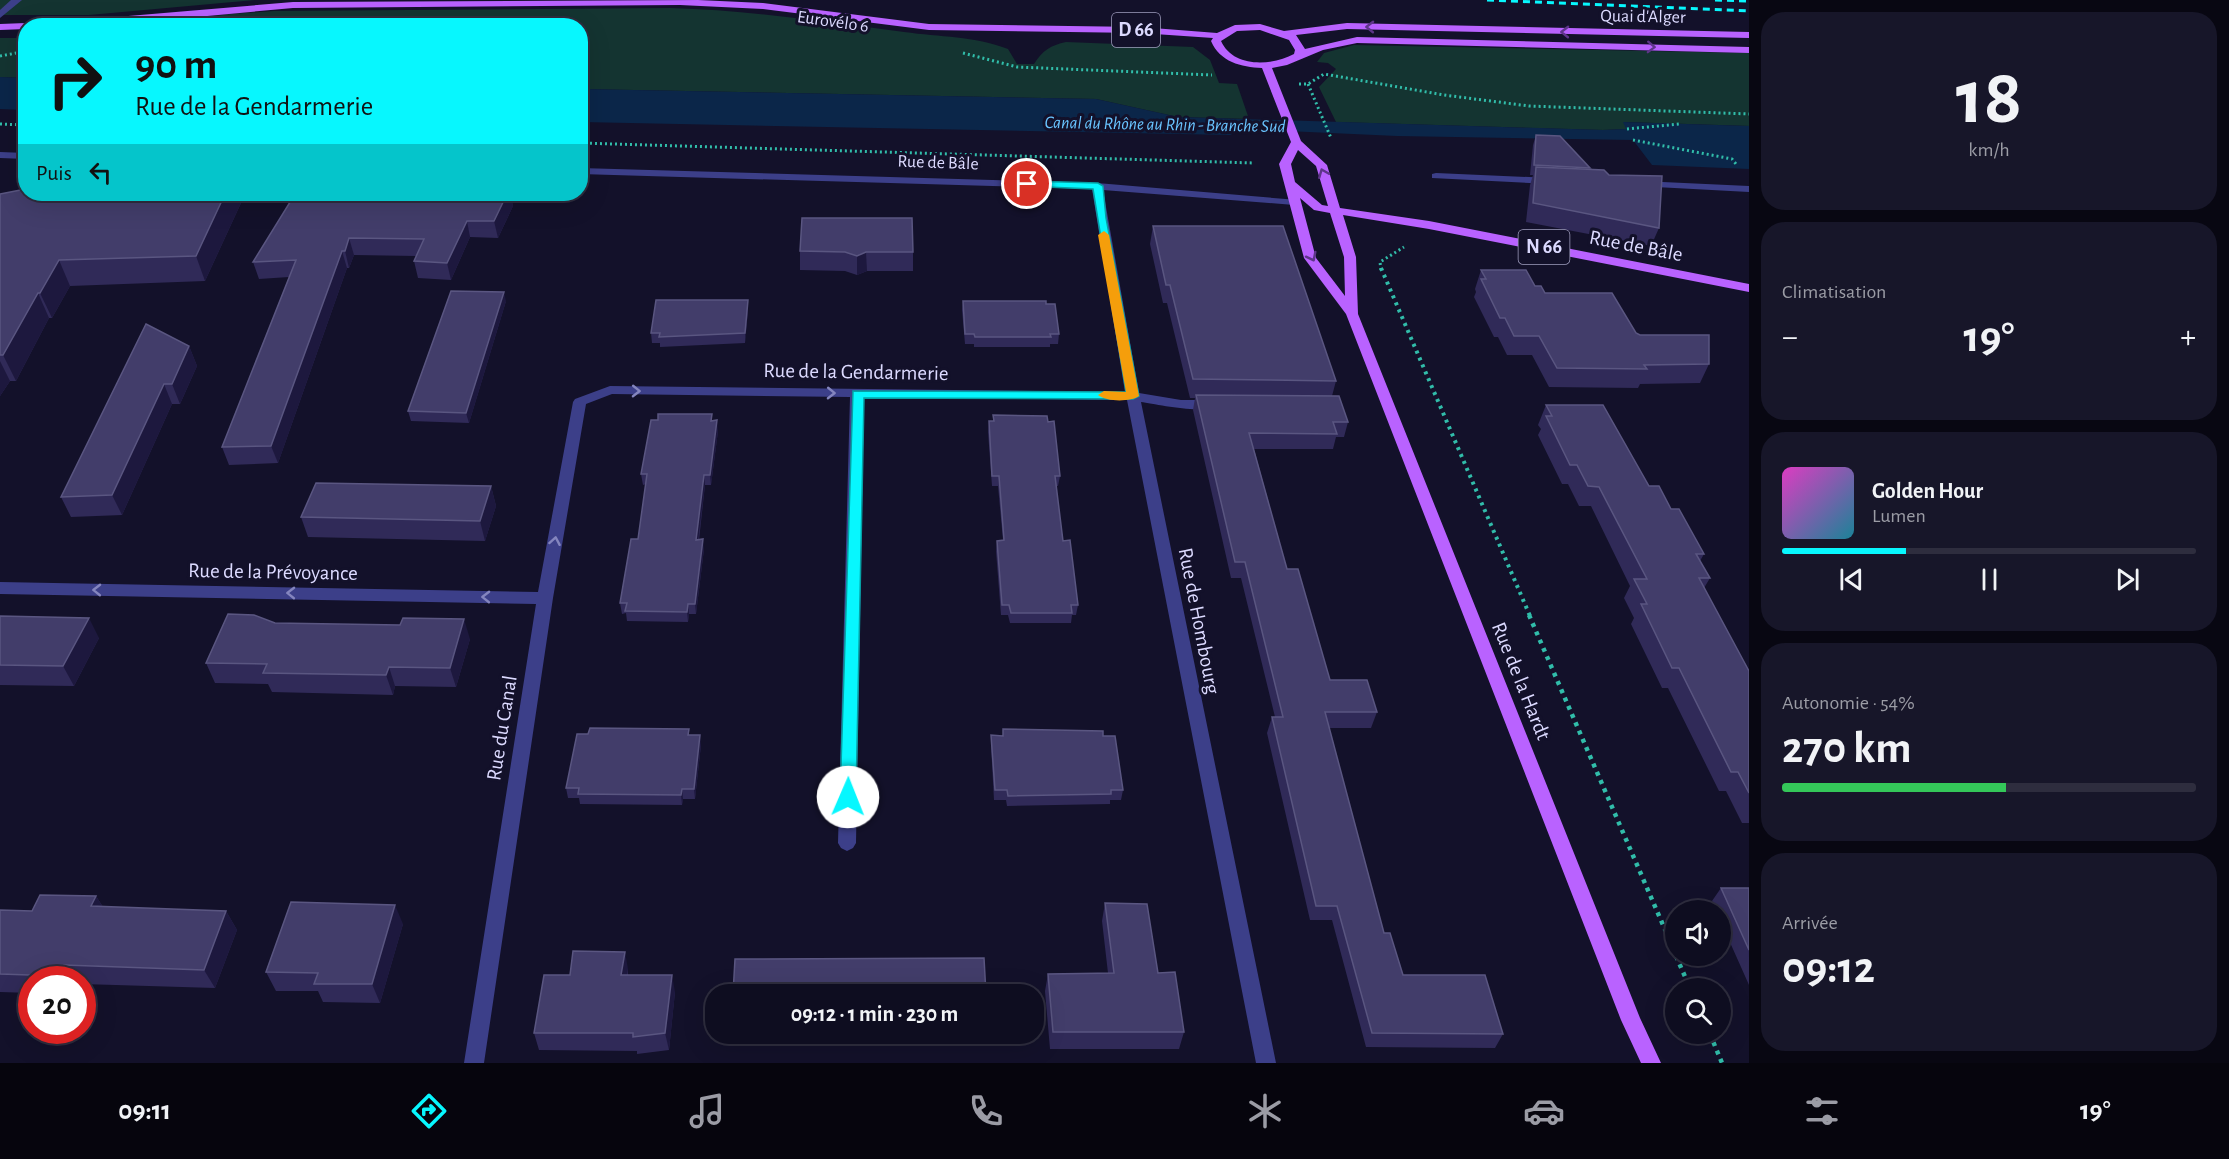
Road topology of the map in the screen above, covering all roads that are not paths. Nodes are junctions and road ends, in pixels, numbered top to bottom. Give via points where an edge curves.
1 (17, 0) edge
2 (0, 15) edge
3 (153, 18) edge
4 (18, 26) edge
5 (0, 27) edge
6 (1284, 34) junction
7 (1749, 35) edge
8 (1219, 36) junction
9 (1749, 50) edge
10 (1298, 56) junction
11 (1266, 65) junction
12 (1296, 142) junction
13 (0, 155) edge
14 (18, 156) edge
15 (588, 171) edge
16 (1436, 176) dead end
17 (1564, 181) edge
18 (1290, 183) junction
19 (1633, 184) edge
20 (1098, 186) junction
21 (1749, 189) edge
22 (1294, 202) junction
23 (1337, 212) junction
24 (1749, 288) edge
25 (1352, 314) junction
26 (857, 394) junction
27 (1133, 396) junction
28 (580, 402) joint
29 (1228, 405) edge
30 (0, 588) edge
31 (545, 598) junction
32 (847, 843) dead end
33 (474, 1063) edge
34 (1266, 1063) edge
35 (1651, 1063) edge

1 - 2 street
3 - 8 main road, D 66 via 312,4 680,2 763,6 929,27 1140,30
4 - 5 main road
7 -> 6 main road, Quai d'Alger via 1347,26
6 - 8 main road, Quai d'Alger via 1247,27
6 - 10 main road via 1298,44
8 - 11 main road via 1216,41 1222,53 1243,62
10 -> 9 main road, Quai d'Alger via 1357,40
10 - 11 main road, Quai d'Alger via 1281,64
11 - 12 main road
12 - 18 main road, Rue de la Hardt via 1285,164
23 -> 12 main road, Rue de la Hardt via 1322,165
13 - 14 street
15 - 20 street, Rue de Bâle
16 - 17 street
18 - 22 main road, Rue de la Hardt
18 - 23 main road via 1318,208
19 - 21 street
20 - 22 street, Rue de Bâle
20 - 27 street, Rue de Hombourg
22 -> 25 main road, Rue de la Hardt via 1310,258
23 - 24 main road, Rue de Bâle / N 66 via 1429,225
23 - 25 main road, Rue de la Hardt via 1350,257
25 - 35 main road, Rue de la Hardt
26 - 27 street, Rue de la Gendarmerie
28 -> 26 street, Rue de la Gendarmerie via 610,390
26 - 32 street
27 - 29 street, Rue de la Gendarmerie via 1181,404
27 - 34 street, Rue de Hombourg
31 -> 28 street, Rue du Canal
31 -> 30 street, Rue de la Prévoyance
31 - 33 street, Rue du Canal

